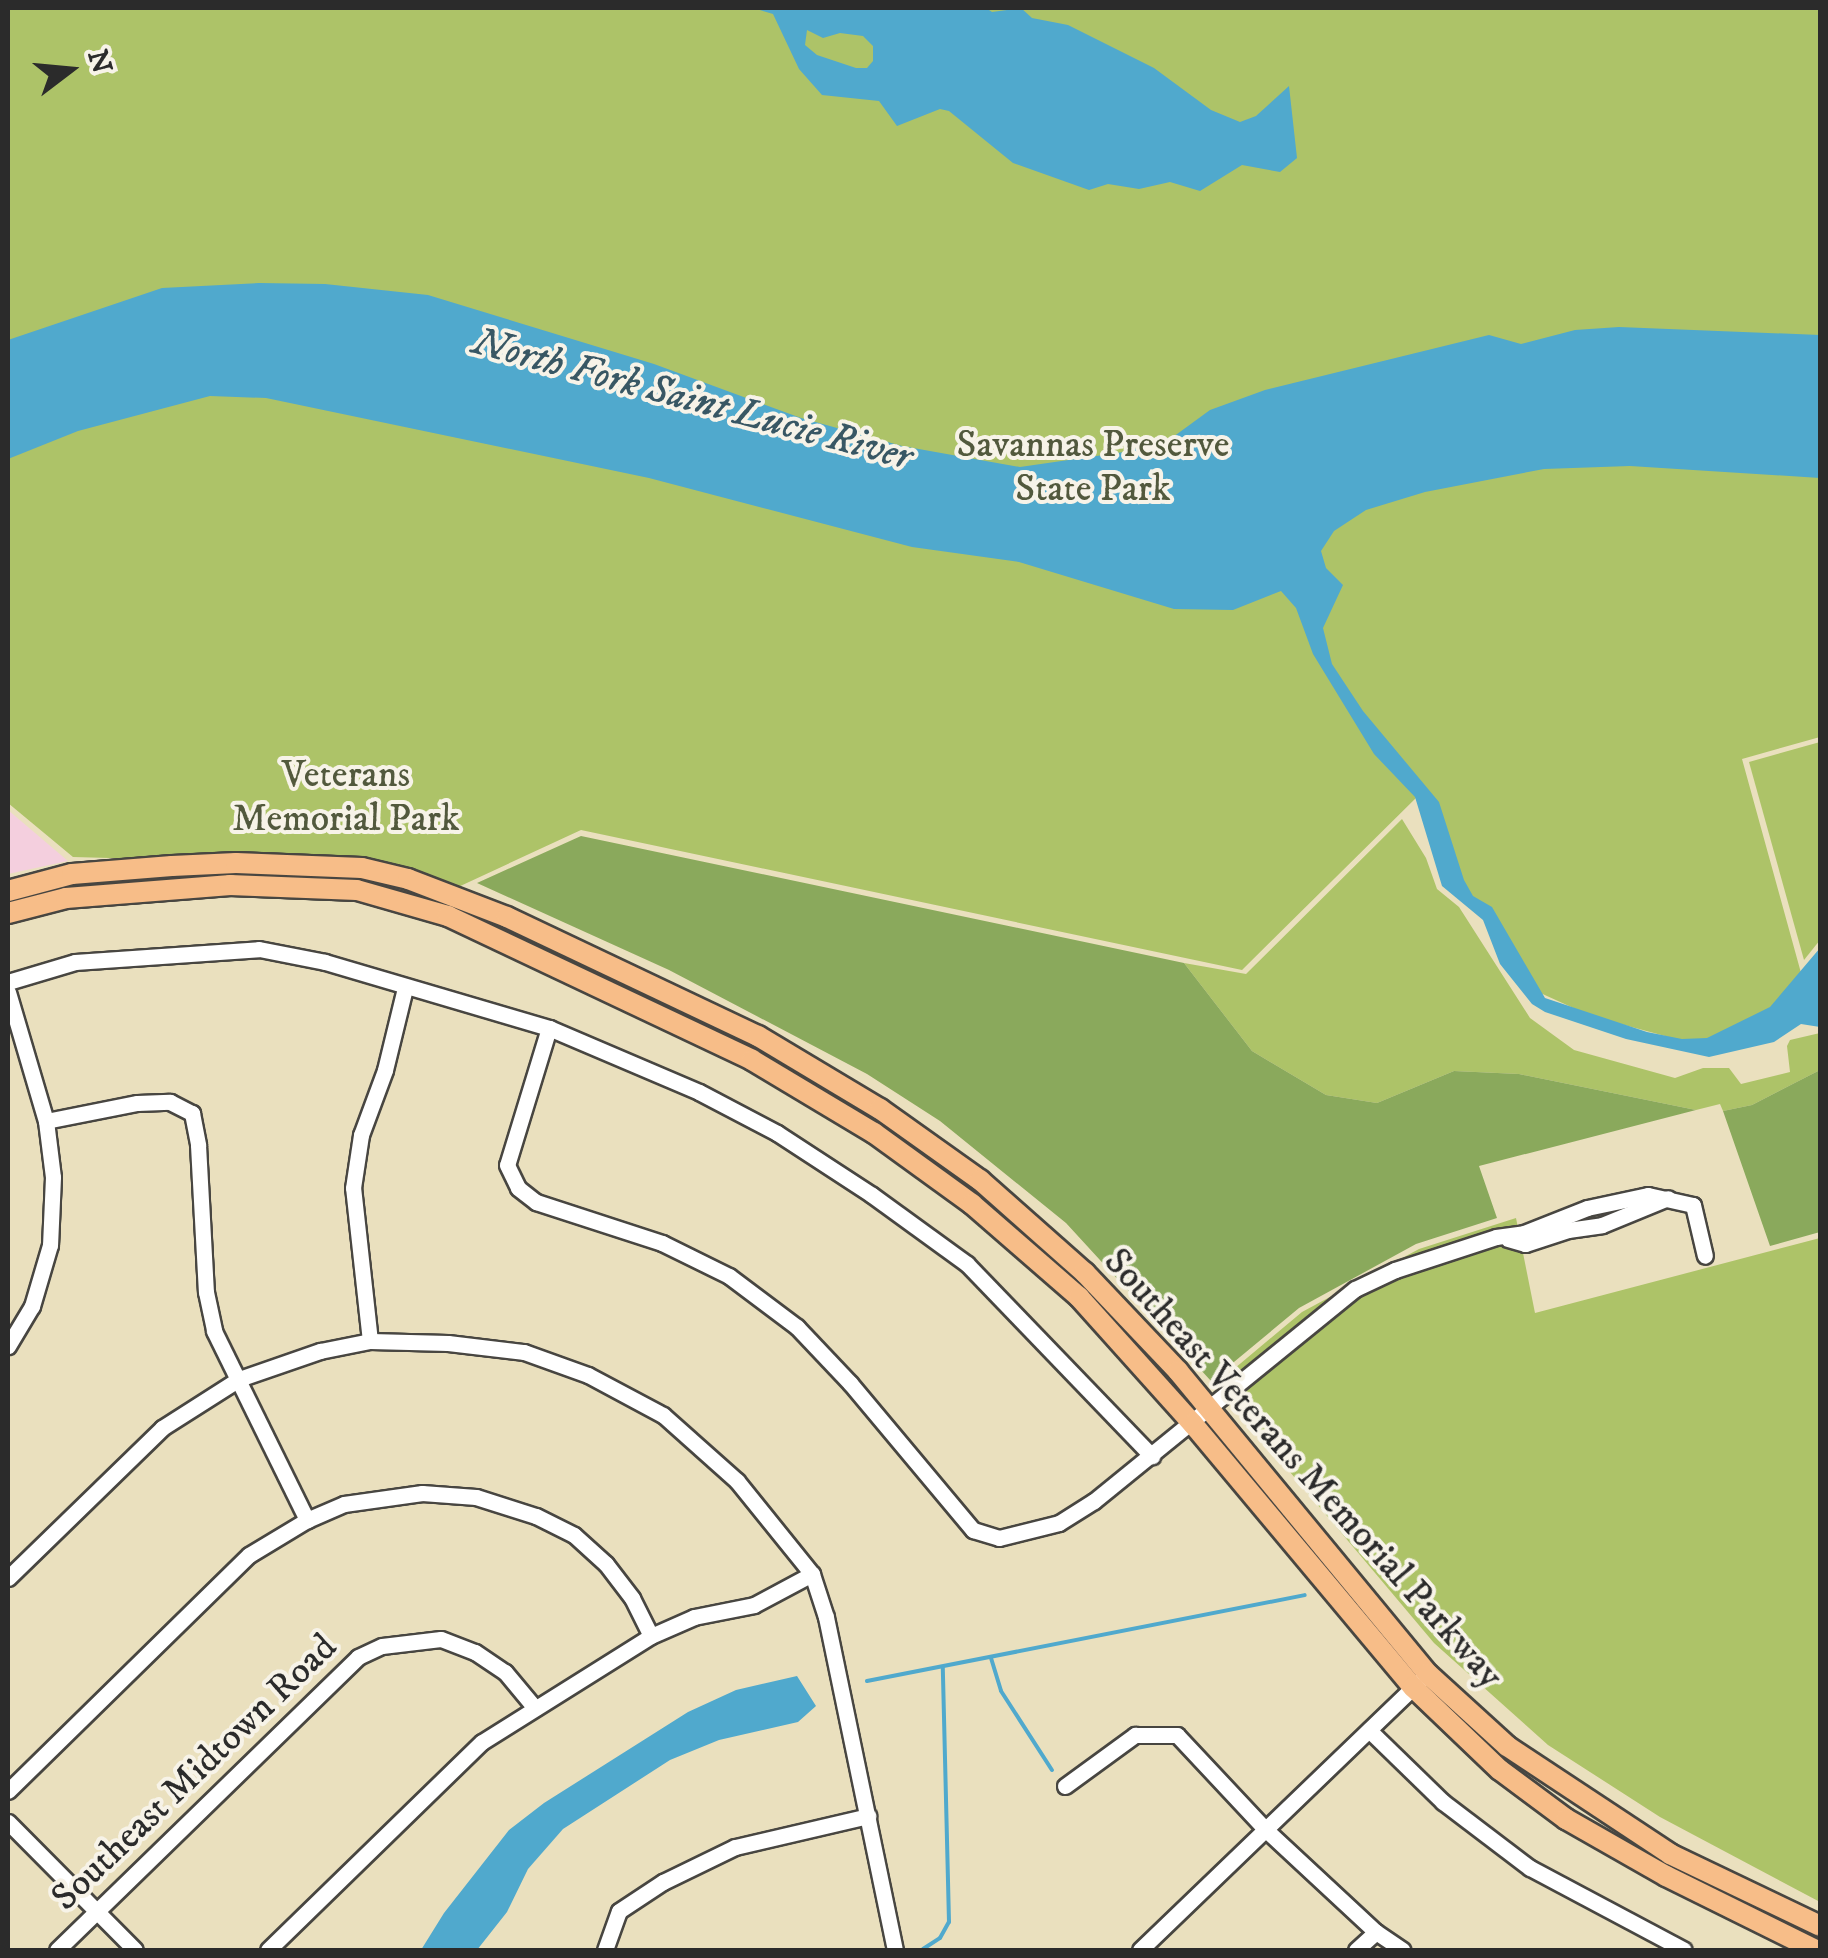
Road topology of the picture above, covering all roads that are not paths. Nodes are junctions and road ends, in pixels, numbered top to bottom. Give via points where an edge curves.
1 (8, 891) edge
2 (8, 913) edge
3 (8, 982) edge
4 (405, 988) junction
5 (8, 992) edge
6 (548, 1028) junction
7 (46, 1121) junction
8 (1668, 1198) junction
9 (1598, 1206) junction
10 (1602, 1226) junction
11 (1504, 1237) junction
12 (1706, 1256) dead end
13 (370, 1342) junction
14 (8, 1346) edge
15 (238, 1379) junction
16 (1202, 1417) junction
17 (1152, 1456) junction
18 (306, 1520) junction
19 (812, 1574) junction
20 (8, 1578) edge
21 (650, 1636) junction
22 (1420, 1681) junction
23 (534, 1708) junction
24 (1370, 1730) junction
25 (1065, 1786) dead end
26 (8, 1791) edge
27 (868, 1816) junction
28 (8, 1822) edge
29 (1265, 1829) junction
30 (97, 1911) junction
31 (1820, 1926) edge
32 (1376, 1932) junction
33 (57, 1950) edge
34 (135, 1950) edge
35 (268, 1950) edge
36 (605, 1950) edge
37 (895, 1950) edge
38 (1140, 1950) edge
39 (1356, 1950) edge
40 (1403, 1950) edge
41 (1684, 1950) edge
42 (1816, 1950) edge

1 - 16 main road, Southeast Veterans Memorial Parkway via 72,874 310,864 408,879 507,917 758,1036 880,1109 980,1180 1085,1273
2 - 16 main road, Southeast Veterans Memorial Parkway via 66,898 230,885 357,890 448,916 752,1060 874,1133 972,1204
3 - 4 street via 75,962 259,948
4 - 6 street
4 - 13 street via 361,1135 353,1188
5 - 7 street
6 - 17 street via 715,1100 872,1195 967,1264
6 - 17 street via 507,1166 518,1188 536,1202 662,1243 729,1276 797,1327 973,1530 999,1538 1059,1522
7 - 14 street via 50,1245 32,1306
7 - 15 street via 137,1103 170,1102 192,1113 206,1292 214,1331
8 - 9 street via 1648,1195
8 - 10 street
8 - 12 street via 1696,1210
9 - 10 street
9 - 11 street
10 - 11 street via 1526,1244
11 - 16 street via 1355,1289
13 - 15 street
13 - 19 street via 448,1342 524,1352 588,1375 663,1416 737,1481
15 - 18 street
15 - 20 street via 162,1428
16 - 17 street
16 - 22 main road, Southeast Veterans Memorial Parkway
18 - 21 street via 344,1504 422,1493 476,1497 521,1512 574,1534 606,1564
18 - 26 street via 249,1556
19 - 21 street via 754,1605 694,1617
19 - 27 street
21 - 23 street
22 - 24 street
22 - 31 main road, Southeast Veterans Memorial Parkway via 1574,1794 1670,1854
22 - 42 main road, Southeast Veterans Memorial Parkway via 1500,1770 1566,1818
23 - 30 street, Southeast Midtown Road via 505,1672 475,1652 441,1640 382,1646 334,1676
23 - 35 street via 482,1742
24 - 29 street
24 - 41 street via 1443,1802 1530,1868
25 - 29 street via 1135,1735 1177,1735
27 - 36 street via 735,1846 662,1882 619,1911
27 - 37 street
28 - 30 street
29 - 32 street
29 - 38 street
30 - 33 street, Southeast Midtown Road
30 - 34 street
32 - 39 street
32 - 40 street

